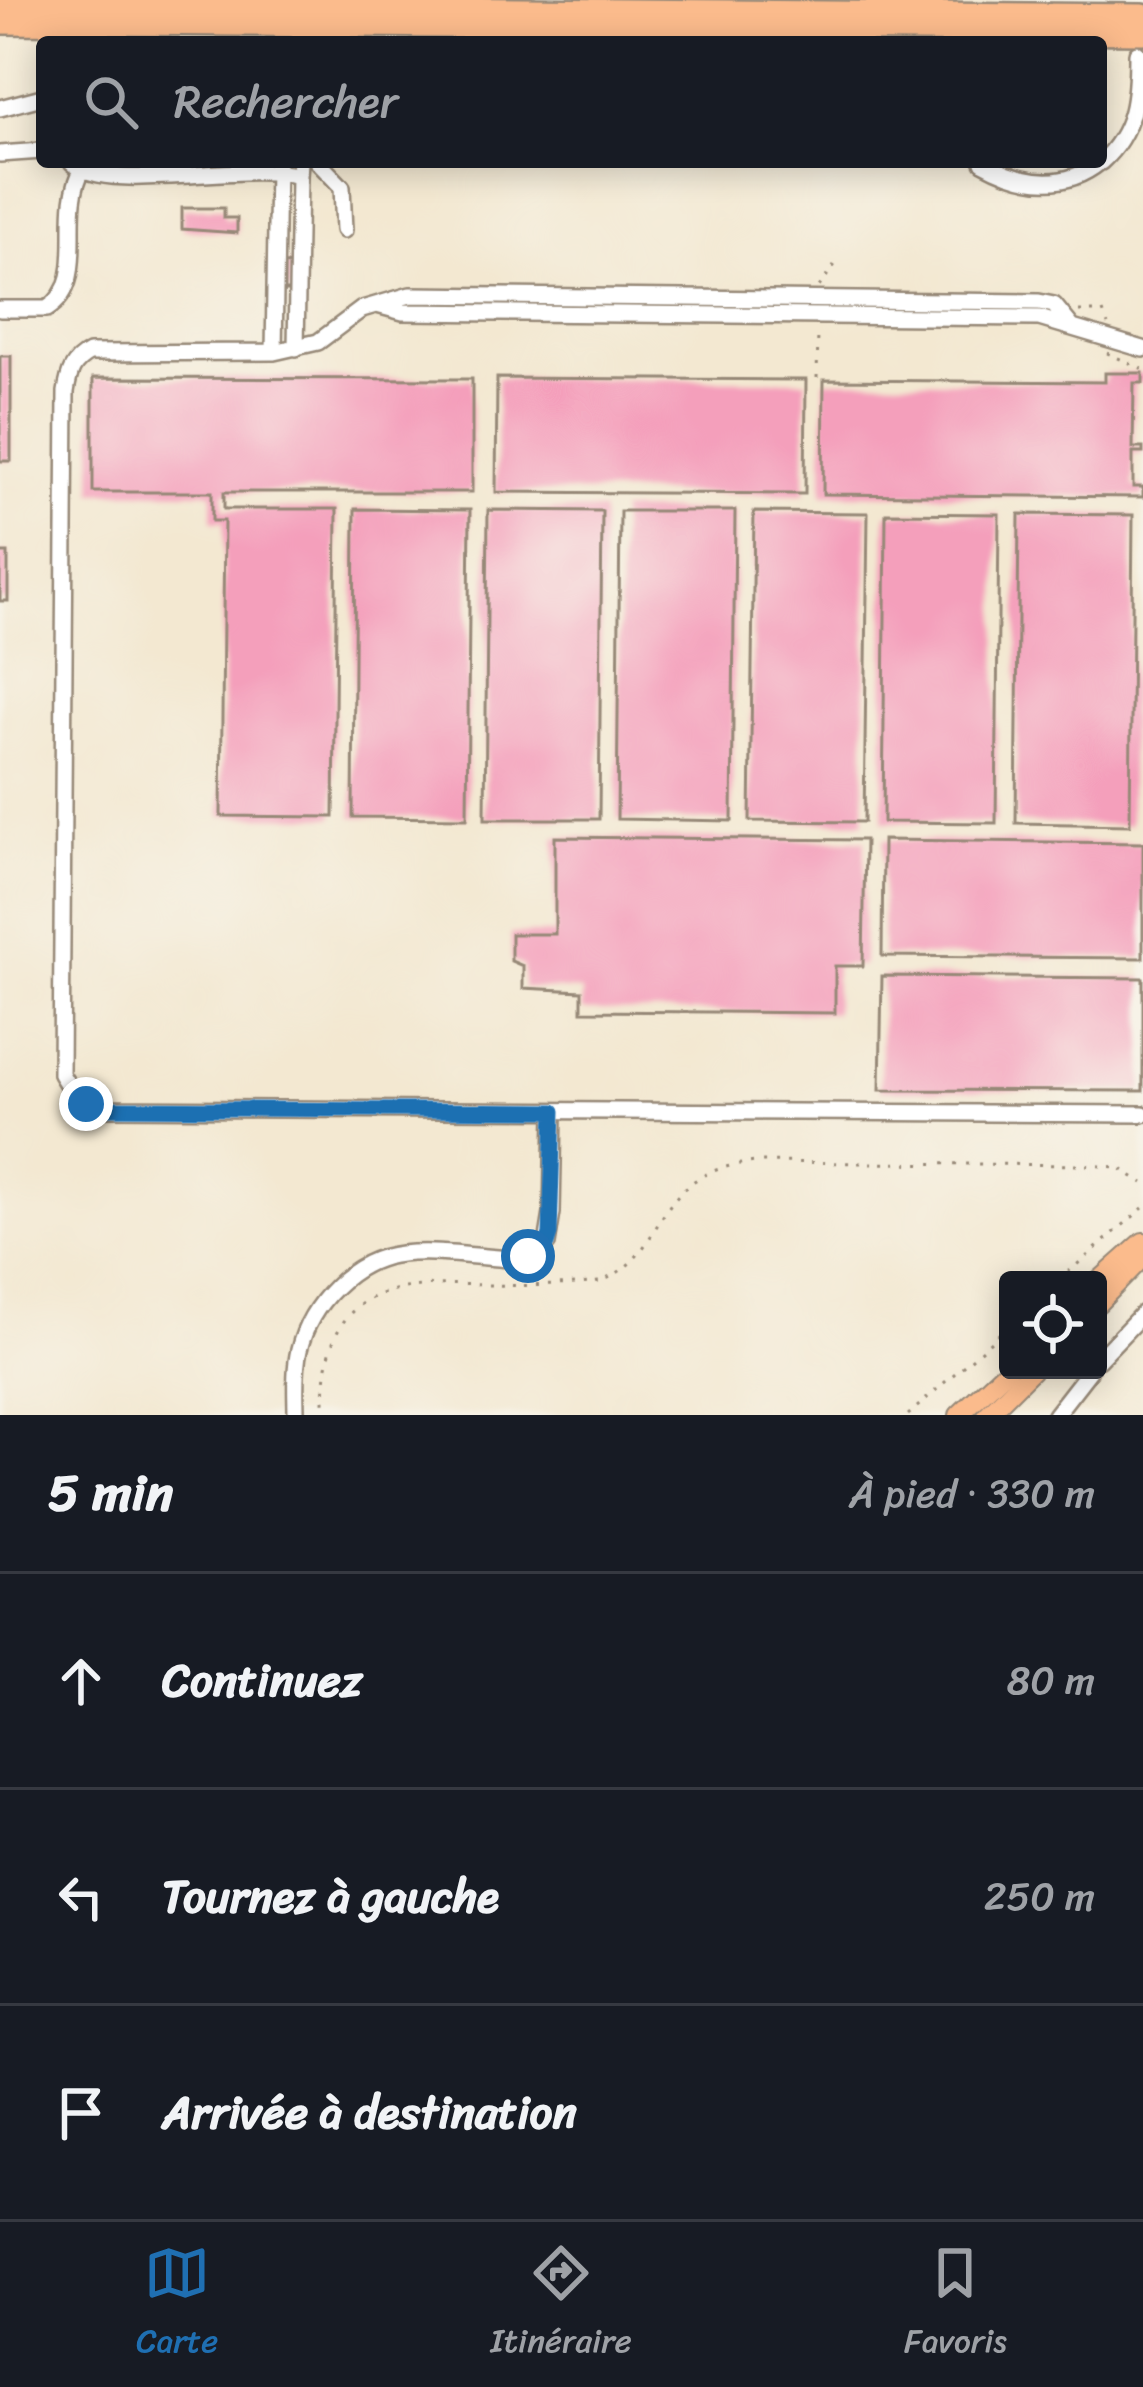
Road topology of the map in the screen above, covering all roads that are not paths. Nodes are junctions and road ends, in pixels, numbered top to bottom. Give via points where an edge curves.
1 (1143, 0) edge
2 (0, 4) edge
3 (956, 14) junction
4 (1143, 15) edge
5 (0, 23) edge
6 (1141, 42) edge
7 (36, 99) edge
8 (0, 108) edge
9 (36, 151) edge
10 (0, 154) edge
11 (1107, 154) edge
12 (77, 168) edge
13 (79, 168) edge
14 (256, 168) edge
15 (277, 168) edge
16 (325, 168) edge
17 (995, 168) edge
18 (1090, 168) edge
19 (300, 169) edge
20 (344, 230) dead end
21 (0, 309) edge
22 (296, 348) junction
23 (1143, 349) edge
24 (274, 352) junction
25 (554, 1111) junction
26 (1143, 1114) edge
27 (1143, 1242) edge
28 (1143, 1257) edge
29 (1107, 1274) edge
30 (1107, 1294) edge
31 (1143, 1313) edge
32 (1107, 1351) edge
33 (999, 1377) edge
34 (1023, 1379) edge
35 (1083, 1379) edge
36 (296, 1415) edge
37 (959, 1415) edge
38 (987, 1415) edge
39 (1055, 1415) edge

1 - 3 highway
2 - 3 highway
3 - 4 highway
5 - 6 highway via 1092,33
6 - 11 street via 1128,128
7 - 8 street
9 - 10 street
12 - 21 street via 64,294 46,308
13 - 14 street via 93,175
15 - 24 street
16 - 20 street via 342,187
17 - 18 street via 1036,182
19 - 22 street
22 - 23 street via 374,304 403,312 1039,318
22 - 24 street
24 - 25 street via 89,353 70,370 60,1052 66,1088 101,1108
25 - 26 street
25 - 36 street via 547,1244 512,1259 392,1255 346,1278 305,1330
27 - 29 main road
28 - 30 main road
31 - 32 street
33 - 37 main road
34 - 38 main road
35 - 39 street

